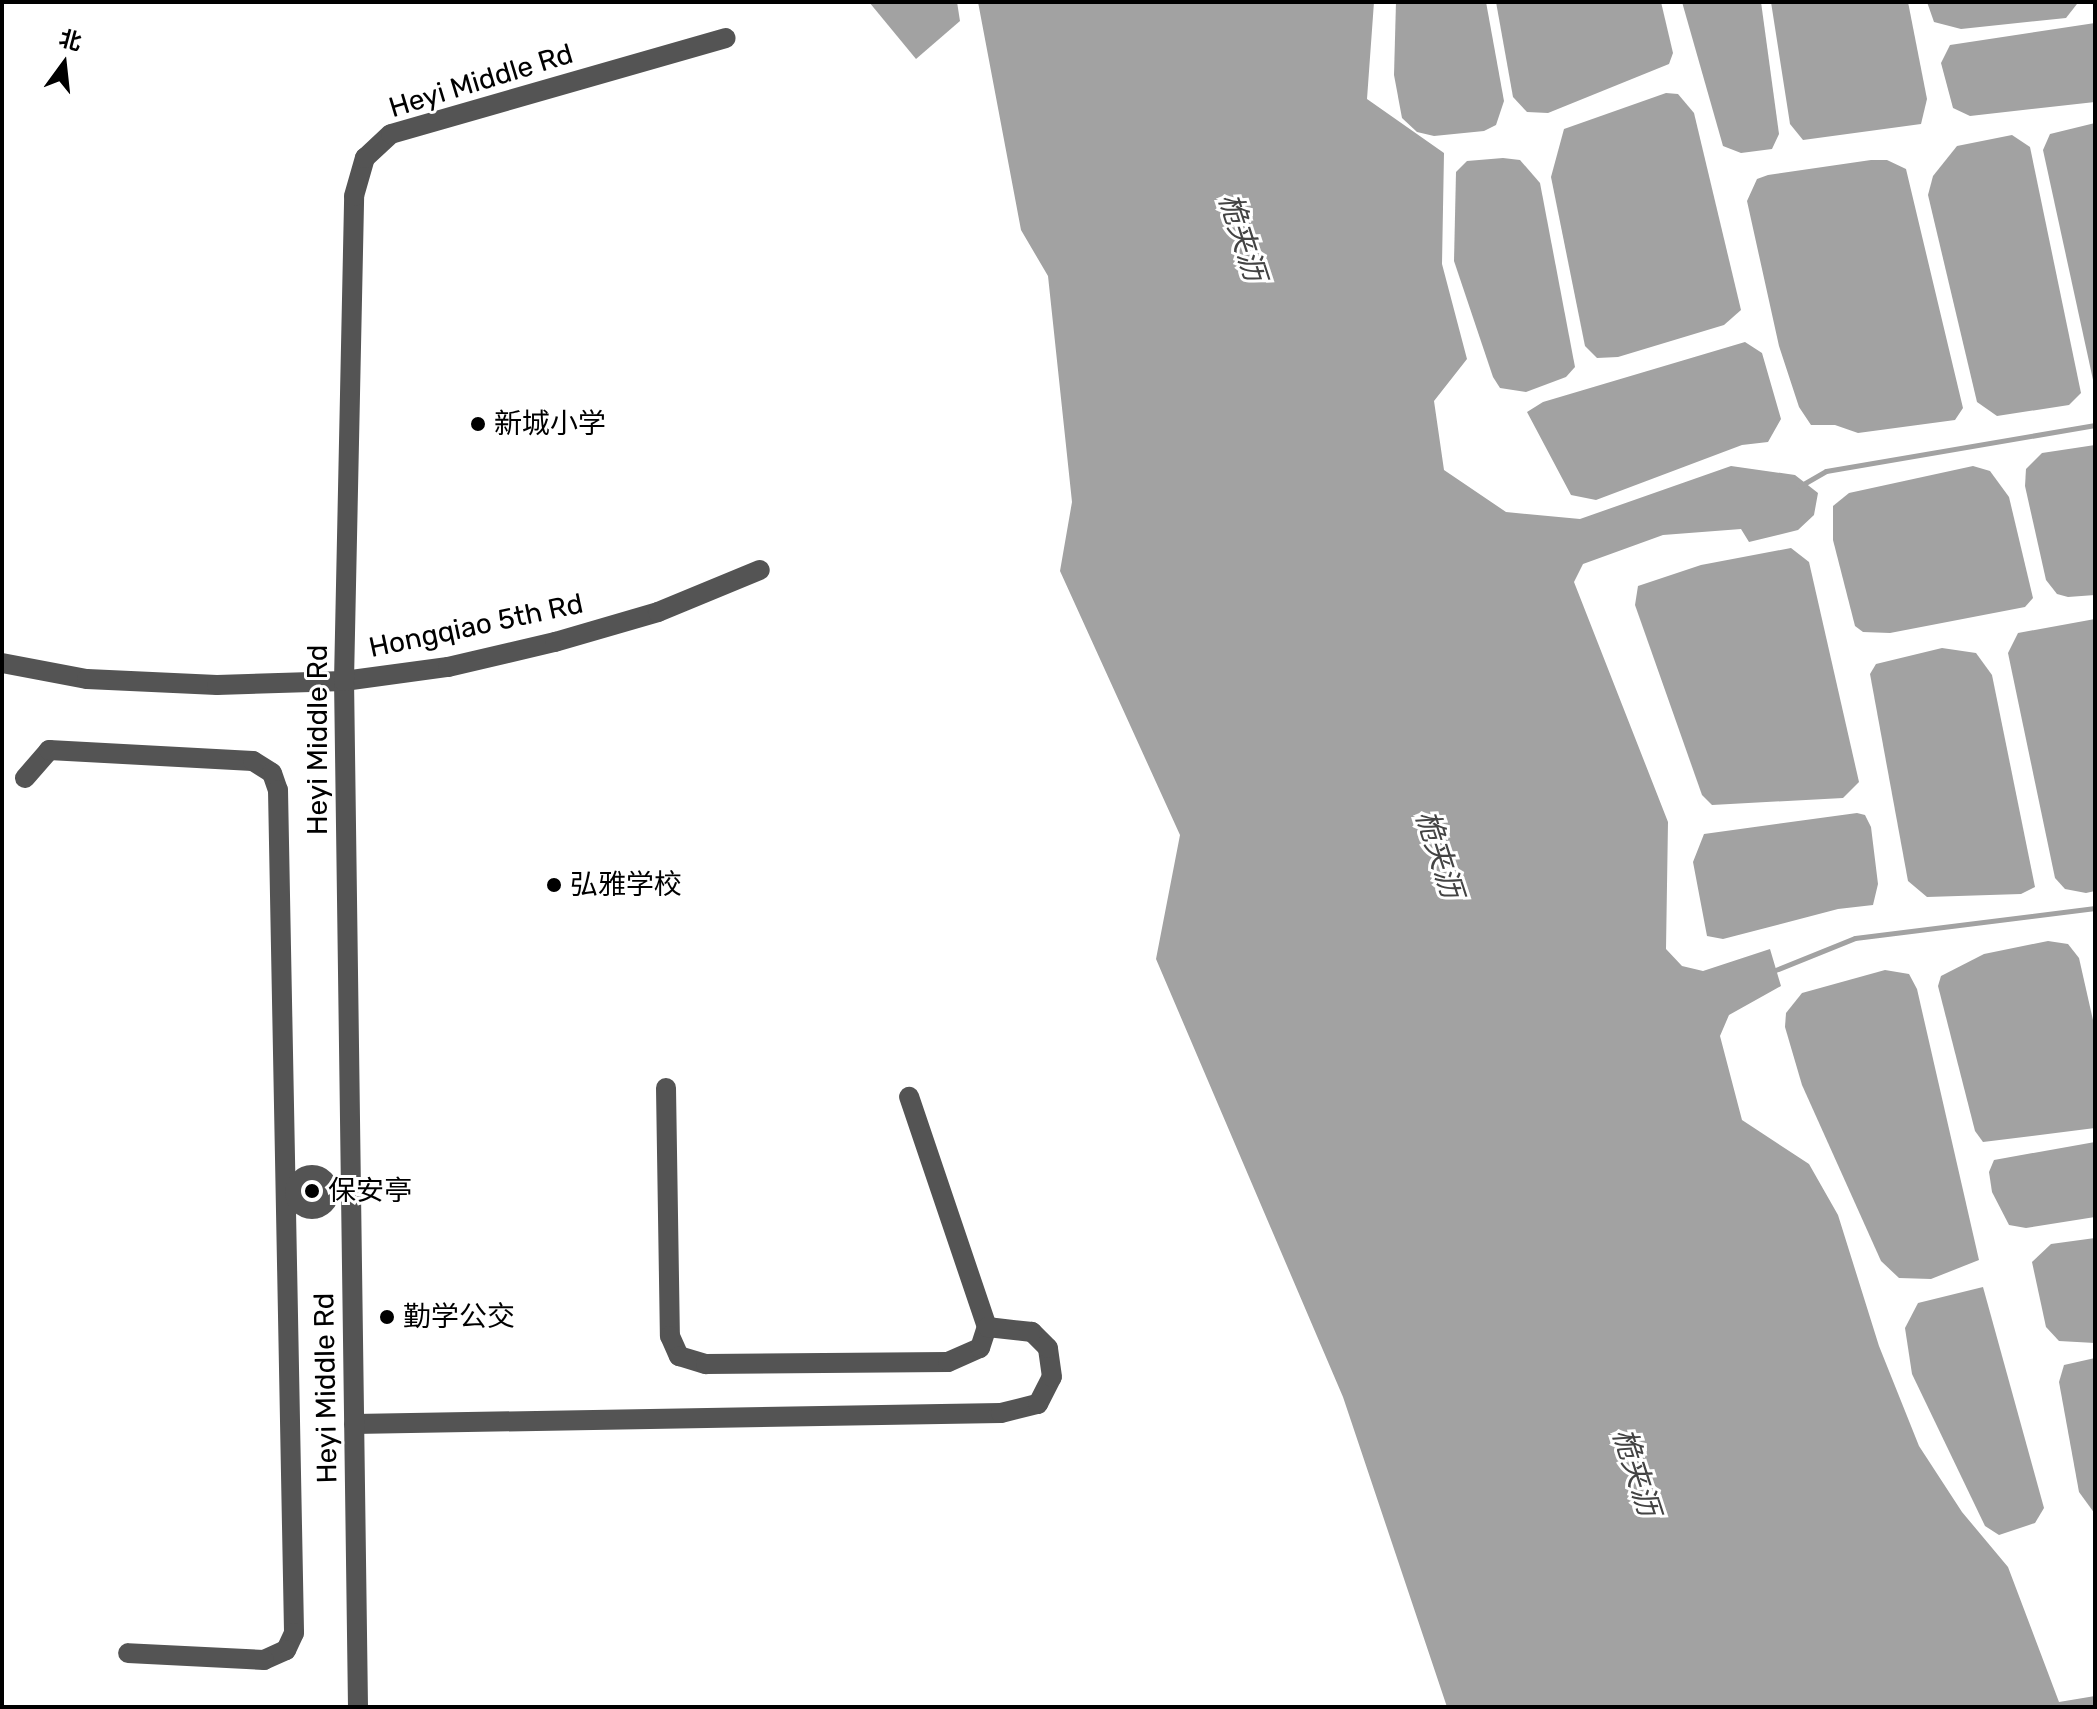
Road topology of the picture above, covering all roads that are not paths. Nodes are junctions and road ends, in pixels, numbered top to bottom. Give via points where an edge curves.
1 (726, 38) dead end
2 (760, 570) dead end
3 (2, 663) edge
4 (344, 681) junction
5 (25, 778) dead end
6 (666, 1088) dead end
7 (909, 1097) dead end
8 (289, 1191) junction
9 (351, 1192) junction
10 (987, 1327) junction
11 (354, 1424) junction
12 (128, 1653) dead end
13 (358, 1707) edge

1 - 4 street, Heyi Middle Rd via 391,134 365,158 354,196
2 - 4 street, Hongqiao 5th Rd via 658,612 555,642 448,667
3 - 4 street, Hongqiao 5th Rd via 87,679 217,685
4 - 9 street, Heyi Middle Rd
5 - 8 street via 49,750 247,760 264,766 275,778
6 - 10 street via 670,1329 679,1356 706,1364 948,1362 976,1353
7 - 10 street
8 - 9 street via 311,1175 325,1182 329,1192
8 - 12 street via 292,1639 281,1655 264,1660
9 - 11 street, Heyi Middle Rd
10 - 11 street via 1032,1332 1048,1348 1052,1377 1038,1404 1001,1413
11 - 13 street, Heyi Middle Rd

